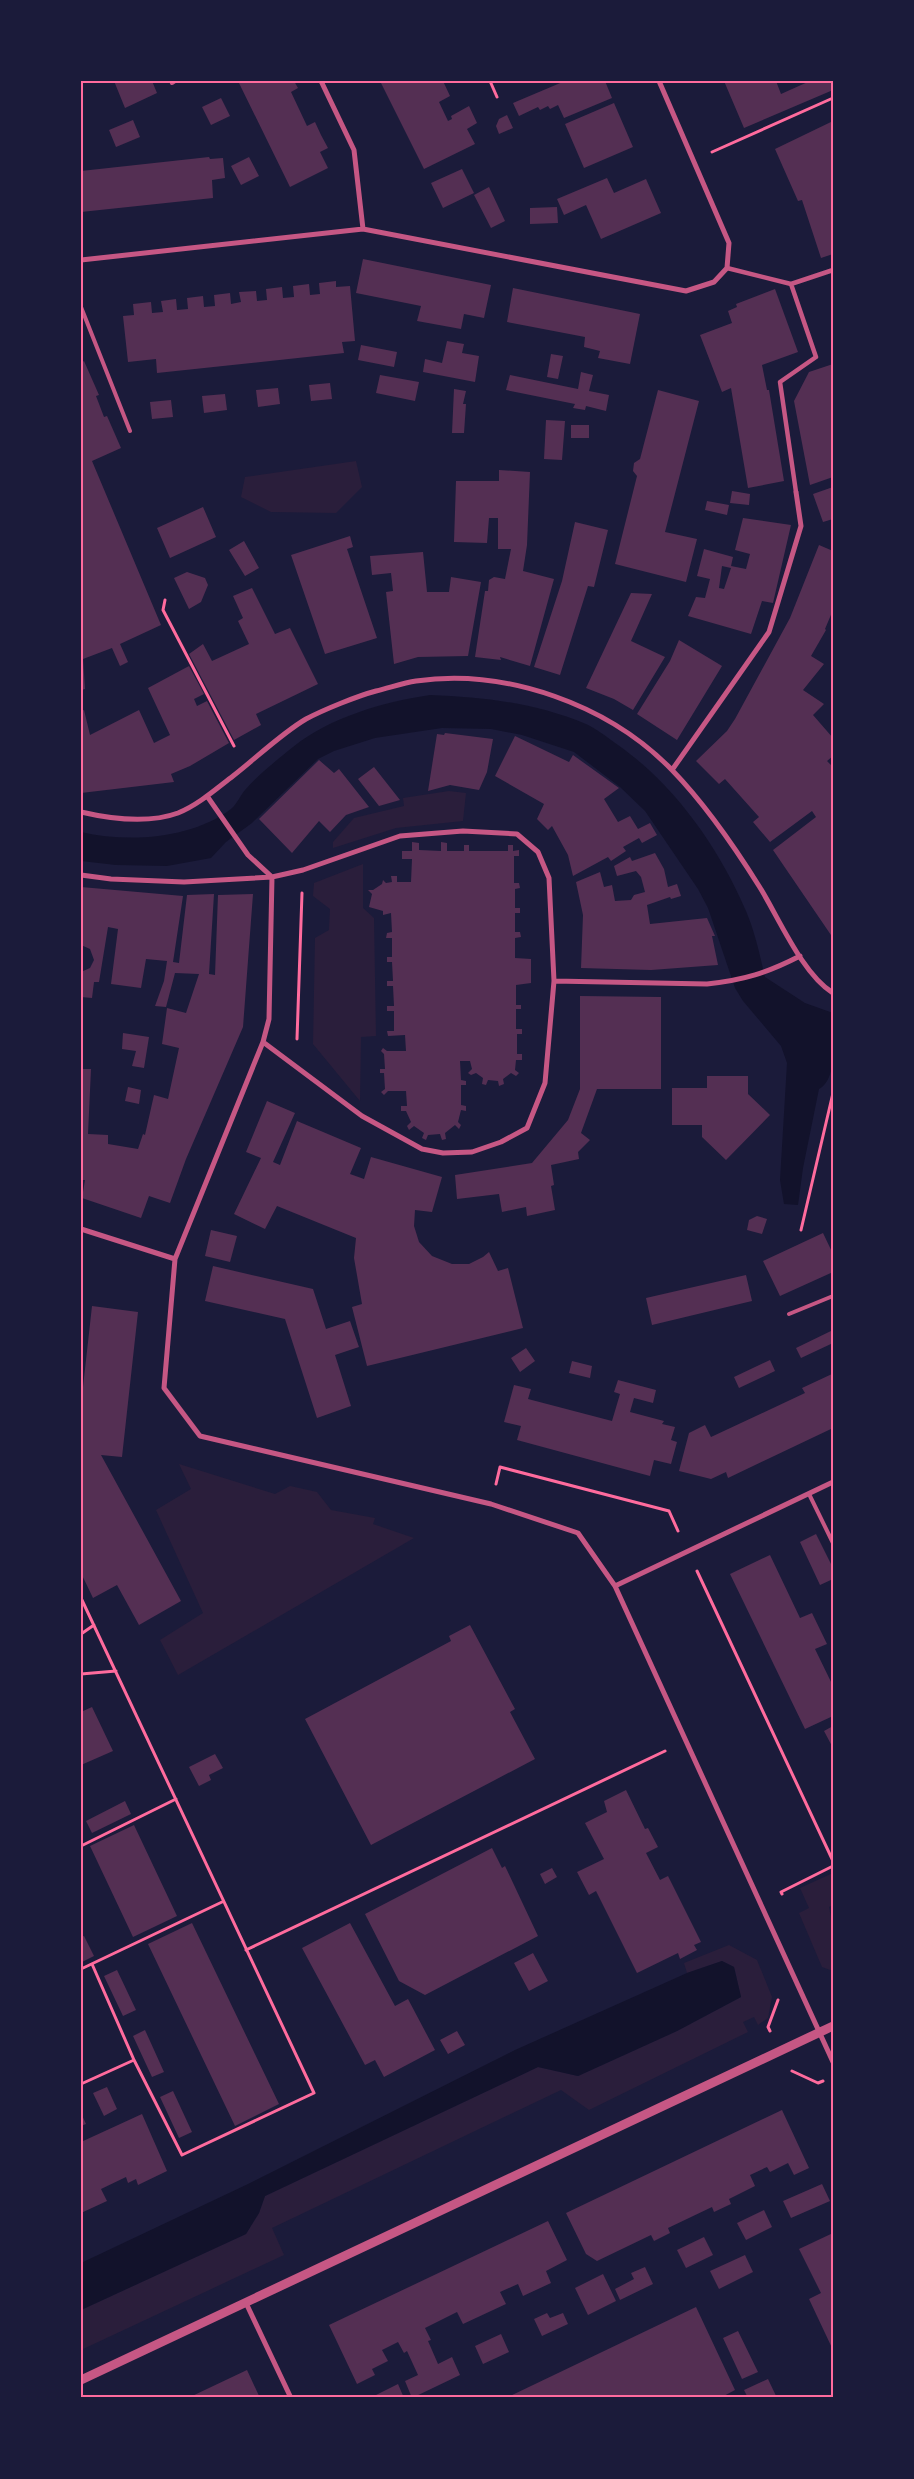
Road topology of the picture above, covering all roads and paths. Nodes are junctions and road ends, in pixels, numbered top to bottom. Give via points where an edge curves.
1 (171, 81) edge
2 (175, 81) edge
3 (321, 81) edge
4 (490, 81) edge
5 (659, 81) edge
6 (497, 97) dead end
7 (833, 98) edge
8 (693, 160) junction
9 (363, 230) junction
10 (81, 260) edge
11 (727, 268) junction
12 (833, 270) edge
13 (791, 284) junction
14 (81, 307) edge
15 (130, 431) dead end
16 (796, 492) joint
17 (165, 600) dead end
18 (245, 767) junction
19 (672, 770) junction
20 (207, 796) junction
21 (81, 812) edge
22 (303, 870) junction
23 (81, 875) edge
24 (272, 877) junction
25 (800, 956) junction
26 (554, 981) junction
27 (833, 993) edge
28 (298, 1040) dead end
29 (262, 1042) junction
30 (833, 1093) edge
31 (81, 1229) edge
32 (801, 1230) dead end
33 (175, 1259) junction
34 (833, 1296) edge
35 (789, 1314) dead end
36 (833, 1482) edge
37 (809, 1494) junction
38 (491, 1504) junction
39 (833, 1543) edge
40 (686, 1550) junction
41 (615, 1586) junction
42 (81, 1598) edge
43 (94, 1625) junction
44 (81, 1634) edge
45 (116, 1671) junction
46 (81, 1674) edge
47 (686, 1741) junction
48 (176, 1799) junction
49 (81, 1846) edge
50 (833, 1861) edge
51 (222, 1902) junction
52 (246, 1950) junction
53 (92, 1964) junction
54 (81, 1969) edge
55 (833, 2026) edge
56 (821, 2032) junction
57 (134, 2060) junction
58 (833, 2062) edge
59 (81, 2084) edge
60 (246, 2303) junction
61 (81, 2380) edge
62 (291, 2398) edge

1 - 2 lane
3 - 9 street via 354,150
4 - 6 path
5 - 8 street
7 - 8 path
8 - 11 street via 729,243
9 - 10 street
9 - 11 street via 686,291 714,282
11 - 13 street
12 - 13 street
13 - 16 street via 816,357 780,382
14 - 15 lane
16 - 19 street via 801,526 769,632
17 - 18 path via 163,610
18 - 19 street via 306,719 371,692 416,681 468,679 518,686 568,701 627,731
18 - 20 street
19 - 25 street via 758,885
20 - 21 street via 178,813 143,819 107,818
20 - 24 street via 248,855
22 - 24 street
22 - 26 street via 400,836 463,831 517,834 538,852 549,878
22 - 28 path
23 - 24 street via 184,882
24 - 29 street via 269,1019
25 - 26 street via 770,972 731,981 698,984
25 - 27 street via 825,988
26 - 29 street via 545,1083 527,1128 472,1152 443,1153 422,1149 362,1116
29 - 33 street
30 - 32 path
31 - 33 street
33 - 38 street via 164,1388 200,1436
34 - 35 lane
36 - 37 street
37 - 39 lane
37 - 40 street
38 - 40 path via 500,1467 668,1511
38 - 41 street via 578,1533
40 - 41 street
40 - 50 path
41 - 47 street
42 - 43 path
43 - 44 path
43 - 45 path
45 - 46 path
45 - 48 path
47 - 52 path
47 - 56 street
48 - 49 path
48 - 51 path
51 - 52 path
51 - 53 path
52 - 57 path via 314,2093 182,2155
53 - 54 path
53 - 57 path
55 - 56 street
56 - 58 street
56 - 60 street
57 - 59 path
60 - 61 street
60 - 62 street

